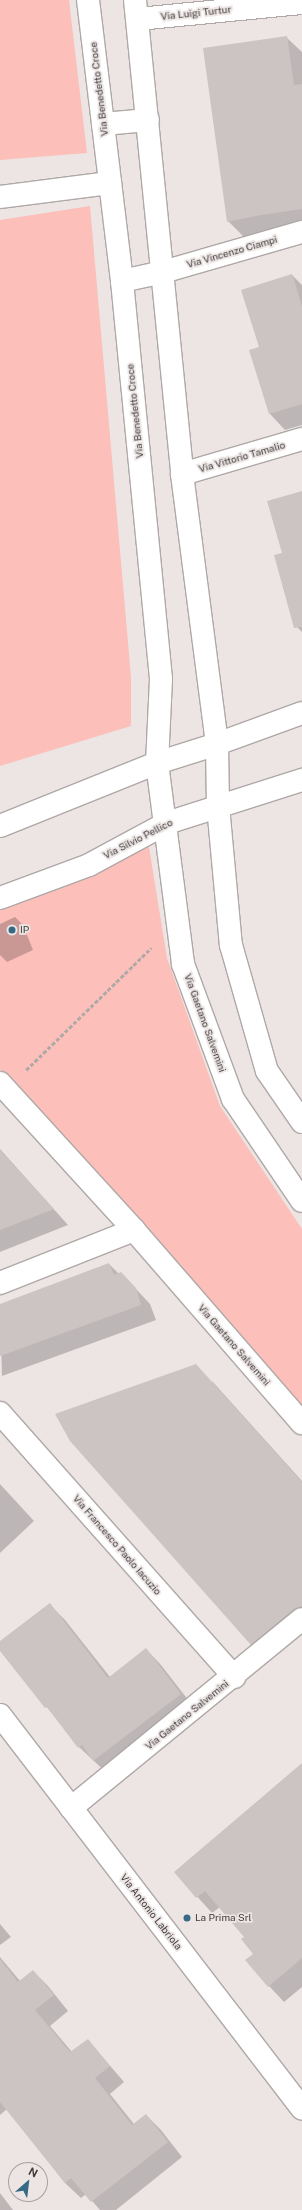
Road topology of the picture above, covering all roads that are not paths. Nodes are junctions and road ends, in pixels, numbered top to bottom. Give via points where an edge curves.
1 (88, 0) edge
2 (302, 3) edge
3 (137, 10) edge
4 (148, 120) junction
5 (103, 124) junction
6 (110, 183) junction
7 (0, 197) edge
8 (302, 232) edge
9 (163, 272) junction
10 (122, 281) junction
11 (302, 439) edge
12 (182, 474) junction
13 (302, 713) edge
14 (218, 744) junction
15 (157, 763) junction
16 (302, 780) edge
17 (218, 806) junction
18 (167, 824) junction
19 (0, 826) edge
20 (0, 898) edge
21 (0, 1084) edge
22 (302, 1122) edge
23 (302, 1201) edge
24 (134, 1230) junction
25 (0, 1283) edge
26 (0, 1413) edge
27 (302, 1423) edge
28 (302, 1619) edge
29 (234, 1677) junction
30 (0, 1715) edge
31 (71, 1808) junction
32 (302, 2109) edge

1 - 5 street, Via Benedetto Croce
2 - 3 street, Via Luigi Turtur
3 - 4 street
4 - 5 street
4 - 9 street
5 - 6 street, Via Benedetto Croce
6 - 7 street
6 - 10 street, Via Benedetto Croce
8 - 9 street, Via Vincenzo Ciampi
9 - 10 street, Via Vincenzo Ciampi
9 - 12 street
10 - 15 street, Via Benedetto Croce via 161,679
11 - 12 street, Via Vittorio Tamalio
12 - 14 street
13 - 14 street
14 - 15 street
14 - 17 street
15 - 18 street, Via Benedetto Croce
15 - 19 street
16 - 17 street, Via Silvio Pellico
17 - 18 street, Via Silvio Pellico
17 - 22 street via 231,945 267,1071
18 - 20 street, Via Silvio Pellico via 89,865
18 - 23 street, Via Gaetano Salvemini via 183,964 233,1099
21 - 24 street, Via Gaetano Salvemini
24 - 25 street
24 - 27 street, Via Gaetano Salvemini
26 - 29 street, Via Francesco Paolo Iacuzio
28 - 29 street, Via Gaetano Salvemini
29 - 31 street, Via Gaetano Salvemini
30 - 31 street, Via Antonio Labriola
31 - 32 street, Via Antonio Labriola

